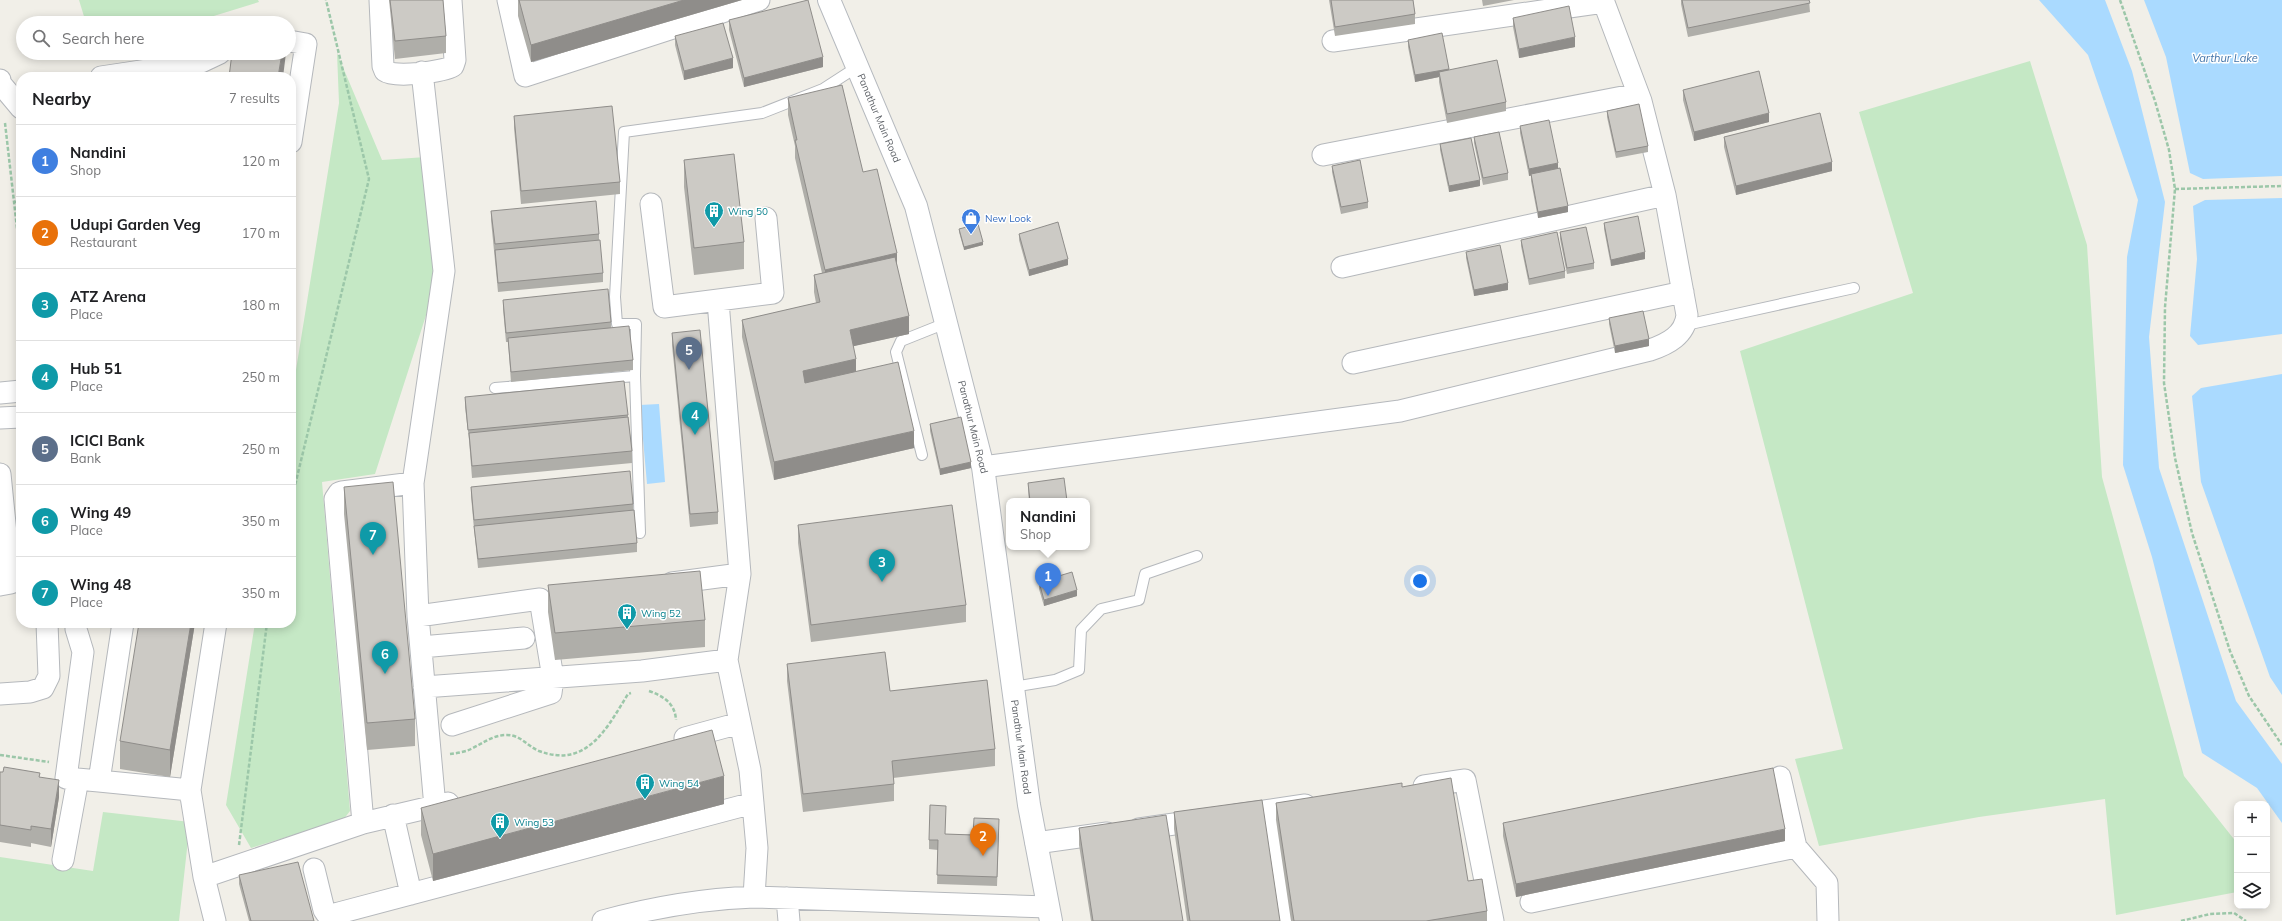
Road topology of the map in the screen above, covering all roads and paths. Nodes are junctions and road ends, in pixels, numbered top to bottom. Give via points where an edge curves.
1 (326, 0) edge
2 (380, 0) edge
3 (452, 0) edge
4 (758, 0) edge
5 (829, 0) edge
6 (2120, 0) edge
7 (1604, 1) edge
8 (530, 2) edge
9 (509, 4) edge
10 (1333, 41) edge
11 (296, 42) edge
12 (205, 60) edge
13 (857, 67) junction
14 (134, 72) edge
15 (422, 72) junction
16 (0, 80) edge
17 (1638, 94) junction
18 (16, 102) edge
19 (296, 109) edge
20 (5, 121) dead end
21 (1323, 155) dead end
22 (2282, 186) edge
23 (2174, 189) junction
24 (1665, 194) junction
25 (14, 202) joint
26 (651, 204) dead end
27 (766, 218) dead end
28 (16, 219) edge
29 (1342, 266) dead end
30 (1854, 288) dead end
31 (1683, 292) junction
32 (718, 301) junction
33 (946, 323) junction
34 (1686, 325) junction
35 (1353, 362) dead end
36 (635, 376) junction
37 (495, 388) dead end
38 (16, 391) edge
39 (0, 392) edge
40 (16, 417) edge
41 (0, 418) edge
42 (922, 455) dead end
43 (984, 466) junction
44 (0, 474) edge
45 (296, 481) edge
46 (413, 483) junction
47 (640, 533) dead end
48 (1196, 556) dead end
49 (740, 574) junction
50 (0, 584) edge
51 (655, 585) edge
52 (418, 616) junction
53 (47, 628) edge
54 (76, 628) edge
55 (122, 628) edge
56 (215, 628) edge
57 (266, 628) edge
58 (524, 638) dead end
59 (421, 647) junction
60 (727, 660) junction
61 (642, 671) junction
62 (553, 678) junction
63 (424, 687) junction
64 (1013, 687) junction
65 (634, 693) dead end
66 (0, 694) edge
67 (676, 721) dead end
68 (740, 723) junction
69 (452, 725) dead end
70 (669, 743) edge
71 (2282, 744) edge
72 (0, 755) edge
73 (431, 759) junction
74 (73, 772) junction
75 (1780, 777) dead end
76 (99, 781) junction
77 (190, 790) junction
78 (1402, 790) edge
79 (465, 798) edge
80 (1324, 802) edge
81 (753, 803) junction
82 (435, 807) junction
83 (1269, 811) junction
84 (393, 815) junction
85 (363, 823) junction
86 (1036, 843) junction
87 (1796, 847) junction
88 (63, 860) dead end
89 (236, 866) junction
90 (314, 869) dead end
91 (204, 877) junction
92 (411, 894) junction
93 (754, 897) junction
94 (787, 898) junction
95 (1531, 902) dead end
96 (1049, 914) edge
97 (202, 921) edge
98 (215, 921) edge
99 (603, 921) edge
100 (789, 921) edge
101 (1286, 921) edge
102 (1493, 921) edge
103 (1828, 921) edge
104 (2181, 921) edge
105 (2246, 921) edge

1 - 45 path via 369,179
2 - 15 street via 385,71 394,74
3 - 15 street via 455,63 450,68
4 - 9 street via 525,76
5 - 13 street, Panathur Main Road
6 - 23 path via 2169,150
7 - 10 street
7 - 17 street
8 - 9 street
11 - 19 street via 306,44
12 - 14 street
13 - 33 street, Panathur Main Road via 916,206
13 - 36 lane via 823,89 762,112 624,132 615,297 617,324 636,324
15 - 46 street via 444,271
16 - 18 street
17 - 21 street
17 - 24 street
20 - 25 path
22 - 23 path
23 - 71 path via 2165,307 2164,383 2175,458 2192,533 2230,650 2249,696
24 - 29 street
24 - 31 street
25 - 28 path
26 - 32 street via 664,307
27 - 32 street via 773,293
30 - 34 lane
31 - 34 street via 1688,314
31 - 35 street
32 - 49 street
33 - 42 lane via 901,341 896,352
33 - 43 street, Panathur Main Road
34 - 43 street via 1670,341 1650,350 1400,411
36 - 37 lane
36 - 47 lane
38 - 39 street
40 - 41 street
43 - 64 street, Panathur Main Road
44 - 50 street via 10,583
46 - 52 street
46 - 85 street via 342,492 335,499
48 - 64 lane via 1145,574 1139,600 1101,609 1081,630 1079,670 1055,680
49 - 51 street
49 - 60 street
52 - 59 street
52 - 62 street via 548,598
53 - 66 street via 49,676 43,688 30,692
54 - 74 street via 83,652
55 - 76 street
56 - 77 street
57 - 89 path
58 - 59 street
59 - 63 street
60 - 61 street
60 - 68 street
61 - 62 street
61 - 67 path via 647,690 666,698 676,713
62 - 63 street
62 - 69 street via 551,693
63 - 73 street
64 - 86 street, Panathur Main Road
65 - 73 path via 628,694 602,734 584,751 566,756 538,751 521,738 507,735 490,738 469,750
68 - 70 street
68 - 81 street via 750,770
72 - 74 path
73 - 82 street
74 - 76 street
74 - 88 street
75 - 87 street
76 - 77 street
77 - 91 street
78 - 102 street via 1465,780
79 - 82 street
80 - 83 street
81 - 92 street
81 - 93 street via 756,848
82 - 84 street
83 - 86 street
83 - 101 street
84 - 85 street
84 - 92 street
85 - 89 street
86 - 96 street, Panathur Main Road
87 - 95 street
87 - 103 street via 1827,884
89 - 91 street
90 - 92 street via 324,910 330,915
91 - 97 street
91 - 98 street
93 - 94 street
93 - 99 street via 706,899 642,910
94 - 96 street
94 - 100 street
104 - 105 path via 2210,914 2234,913

